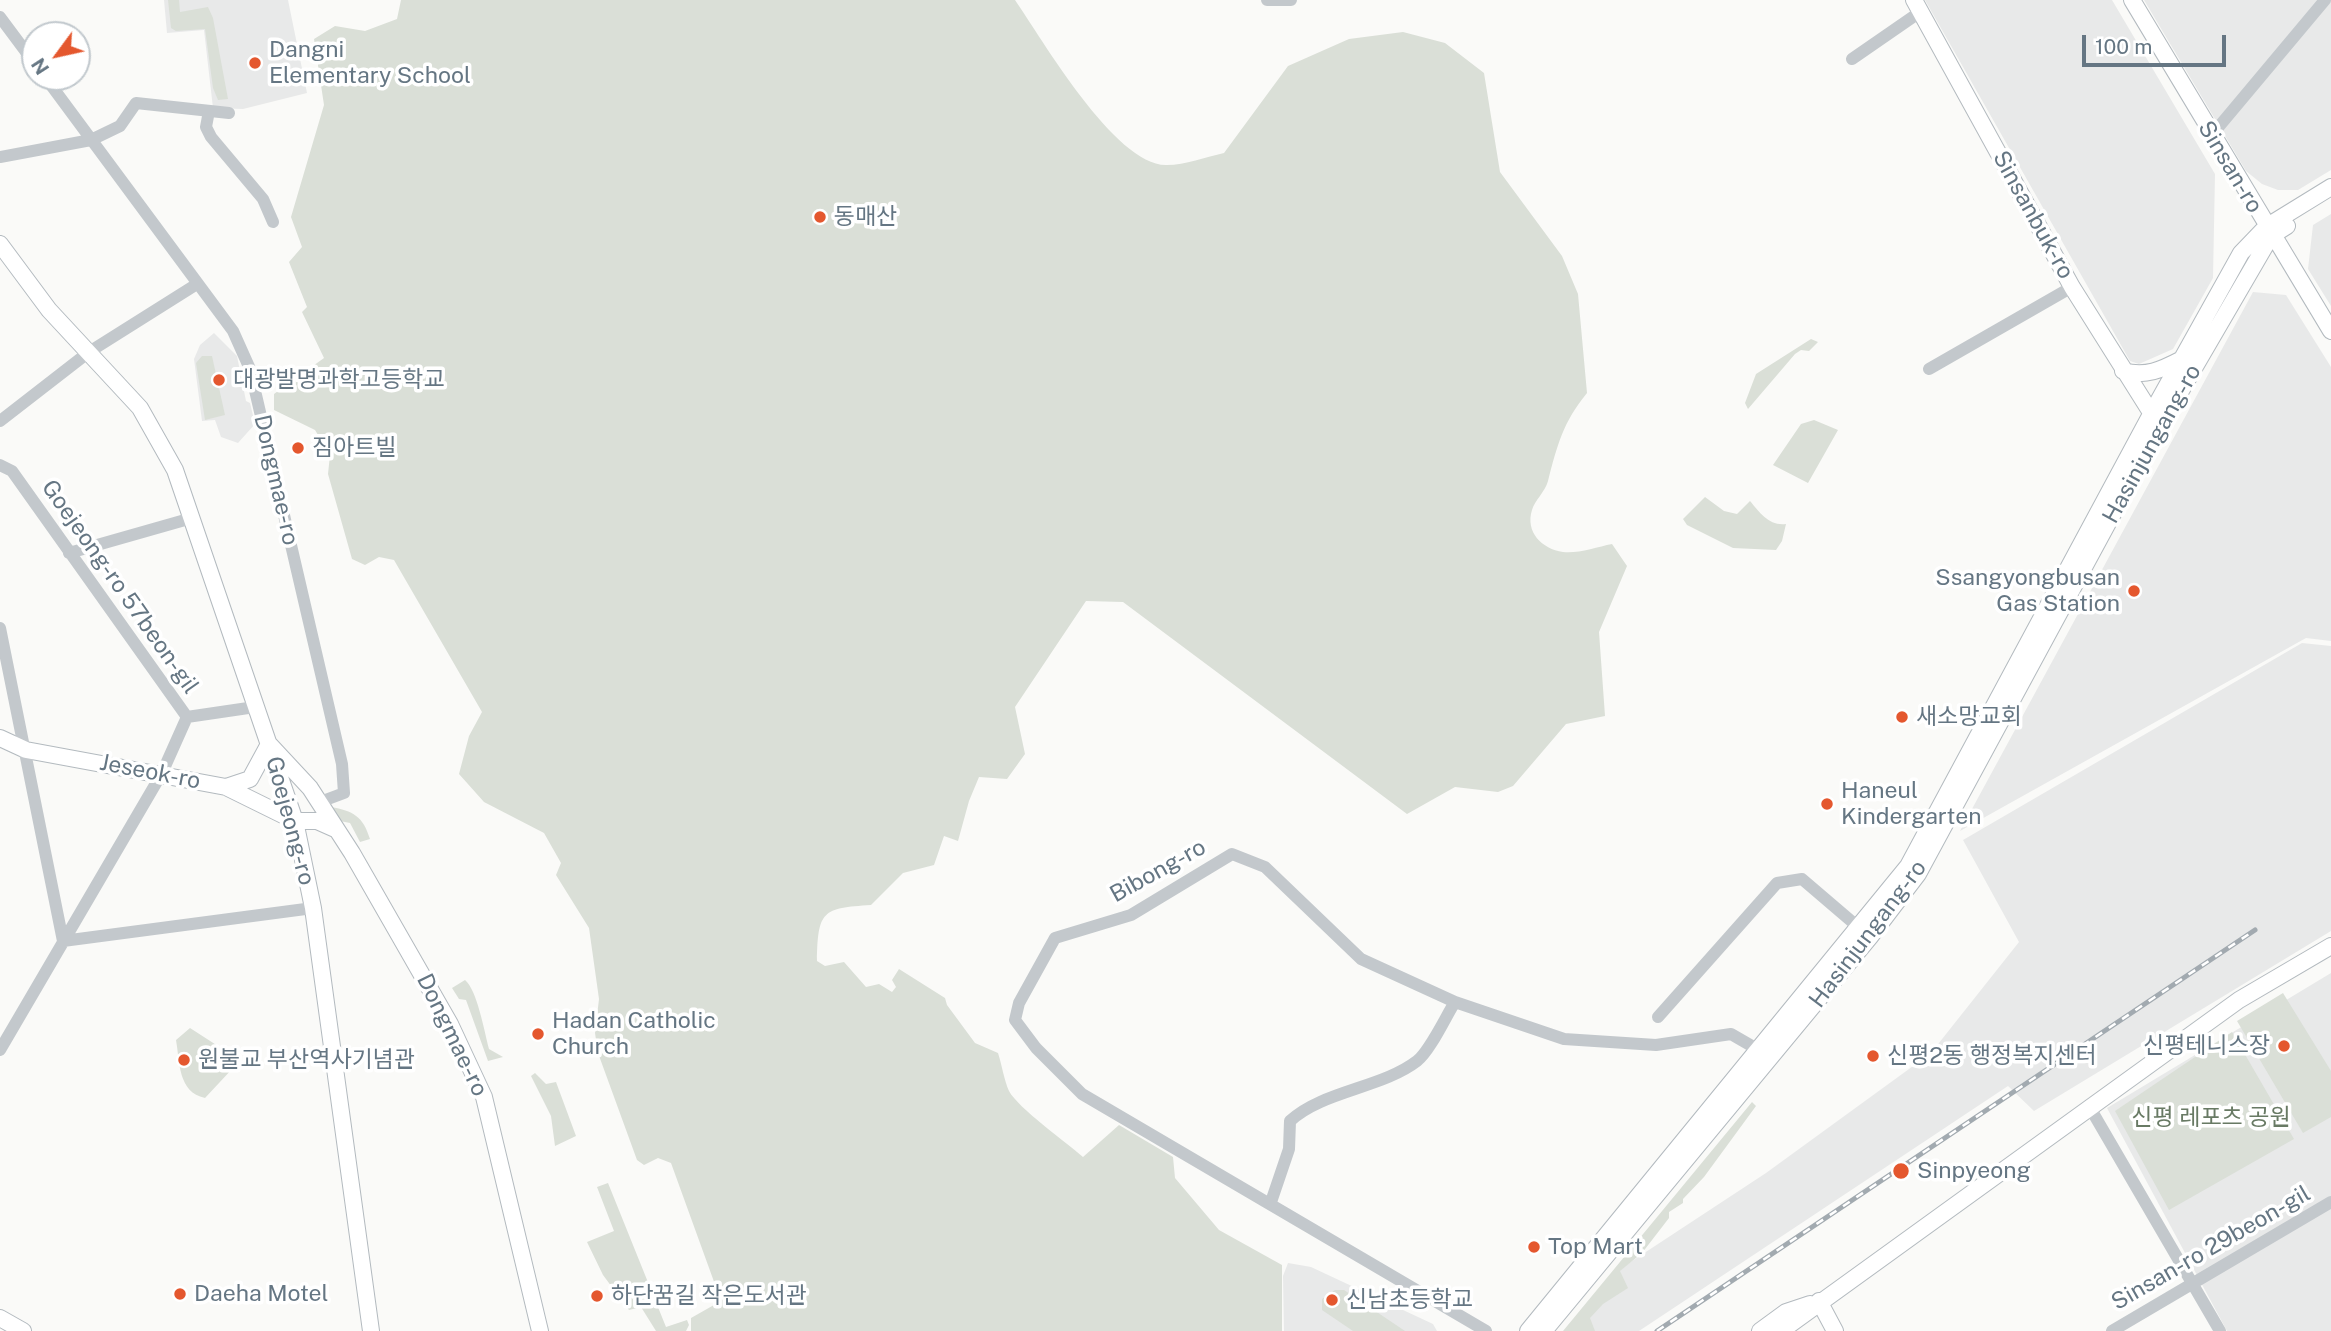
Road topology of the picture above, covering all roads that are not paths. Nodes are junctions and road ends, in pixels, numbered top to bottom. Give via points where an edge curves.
1 (1267, 0) edge
2 (1291, 0) edge
3 (2132, 0) edge
4 (2325, 0) edge
5 (1917, 6) edge
6 (0, 17) edge
7 (21, 45) edge
8 (1852, 60) dead end
9 (55, 91) edge
10 (209, 111) junction
11 (229, 113) dead end
12 (2211, 136) junction
13 (91, 140) junction
14 (0, 157) edge
15 (2331, 187) edge
16 (2331, 199) edge
17 (273, 222) dead end
18 (2269, 231) junction
19 (0, 244) edge
20 (197, 284) junction
21 (2073, 287) junction
22 (2331, 331) edge
23 (89, 352) junction
24 (2182, 359) junction
25 (1929, 369) dead end
26 (2123, 371) junction
27 (2155, 420) junction
28 (0, 421) edge
29 (0, 465) edge
30 (192, 518) junction
31 (69, 553) junction
32 (0, 628) edge
33 (255, 707) junction
34 (187, 718) junction
35 (0, 738) edge
36 (269, 744) junction
37 (26, 750) junction
38 (162, 773) junction
39 (226, 787) junction
40 (320, 802) junction
41 (295, 821) junction
42 (335, 828) junction
43 (1913, 870) junction
44 (313, 908) junction
45 (1857, 926) junction
46 (1870, 937) junction
47 (63, 941) junction
48 (2331, 946) edge
49 (1455, 1002) junction
50 (1658, 1017) dead end
51 (0, 1050) edge
52 (1764, 1054) junction
53 (2089, 1107) junction
54 (1271, 1202) junction
55 (2331, 1202) edge
56 (2194, 1283) junction
57 (1819, 1301) junction
58 (0, 1318) edge
59 (23, 1331) edge
60 (371, 1331) edge
61 (540, 1331) edge
62 (1486, 1331) edge
63 (1528, 1331) edge
64 (1545, 1331) edge
65 (1760, 1331) edge
66 (1781, 1331) edge
67 (1835, 1331) edge
68 (2112, 1331) edge
69 (2220, 1331) edge

1 - 2 street
3 - 12 street, Sinsan-ro
4 - 12 street
5 - 8 street
5 - 21 street, Sinsanbuk-ro
6 - 7 street
9 - 13 street, Dongmae-ro
10 - 11 street
10 - 13 street via 136,103 120,126
10 - 17 street via 206,127 211,137 263,200
12 - 18 street, Sinsan-ro
13 - 14 street
13 - 20 street, Dongmae-ro
15 - 18 street
16 - 18 street
18 - 22 street, Sinsan-ro
18 - 24 street via 2241,253
18 - 27 street, Hasinjungang-ro
19 - 23 street, Goejeong-ro via 49,310
20 - 23 street
20 - 40 street, Dongmae-ro via 233,331 253,382 342,764 344,793
21 - 25 street
21 - 26 street, Sinsanbuk-ro
23 - 28 street
23 - 30 street, Goejeong-ro via 141,408 161,441
24 - 26 street via 2158,372 2138,375
24 - 27 street
26 - 27 street, Sinsanbuk-ro
27 - 43 street
29 - 31 street, Goejeong-ro 57beon-gil via 12,471
30 - 31 street
30 - 33 street, Goejeong-ro
31 - 34 street, Goejeong-ro 57beon-gil
32 - 37 street
33 - 34 street, Goejeong-ro 57beon-gil
33 - 36 street, Goejeong-ro
34 - 38 street
35 - 37 street, Jeseok-ro
36 - 39 street via 250,779
36 - 40 street, Dongmae-ro
36 - 41 street, Goejeong-ro
37 - 38 street, Jeseok-ro
37 - 47 street
38 - 39 street, Jeseok-ro
38 - 47 street
39 - 41 street, Jeseok-ro
40 - 42 street, Dongmae-ro
41 - 42 street, Jeseok-ro via 317,821
41 - 44 street, Goejeong-ro
42 - 61 street, Dongmae-ro via 427,982 484,1097
43 - 45 street
43 - 46 street, Hasinjungang-ro
44 - 47 street
44 - 60 street, Goejeong-ro
45 - 46 street
45 - 50 street via 1802,879 1777,883
45 - 52 street
46 - 52 street, Hasinjungang-ro
47 - 51 street
48 - 53 street via 2239,1000
49 - 52 street, Bibong-ro via 1564,1039 1656,1045 1731,1034
49 - 54 street via 1418,1060 1301,1110 1290,1121 1289,1149
49 - 54 street, Bibong-ro via 1361,959 1265,867 1232,854 1131,915 1055,938 1019,1003 1015,1020 1036,1048 1082,1094
52 - 63 street
52 - 64 street, Hasinjungang-ro
53 - 56 street
53 - 57 street
54 - 62 street, Bibong-ro
55 - 56 street, Sinsan-ro 29beon-gil
56 - 68 street, Sinsan-ro 29beon-gil
56 - 69 street
57 - 65 street via 1786,1312
57 - 66 street
57 - 67 street
58 - 59 street

